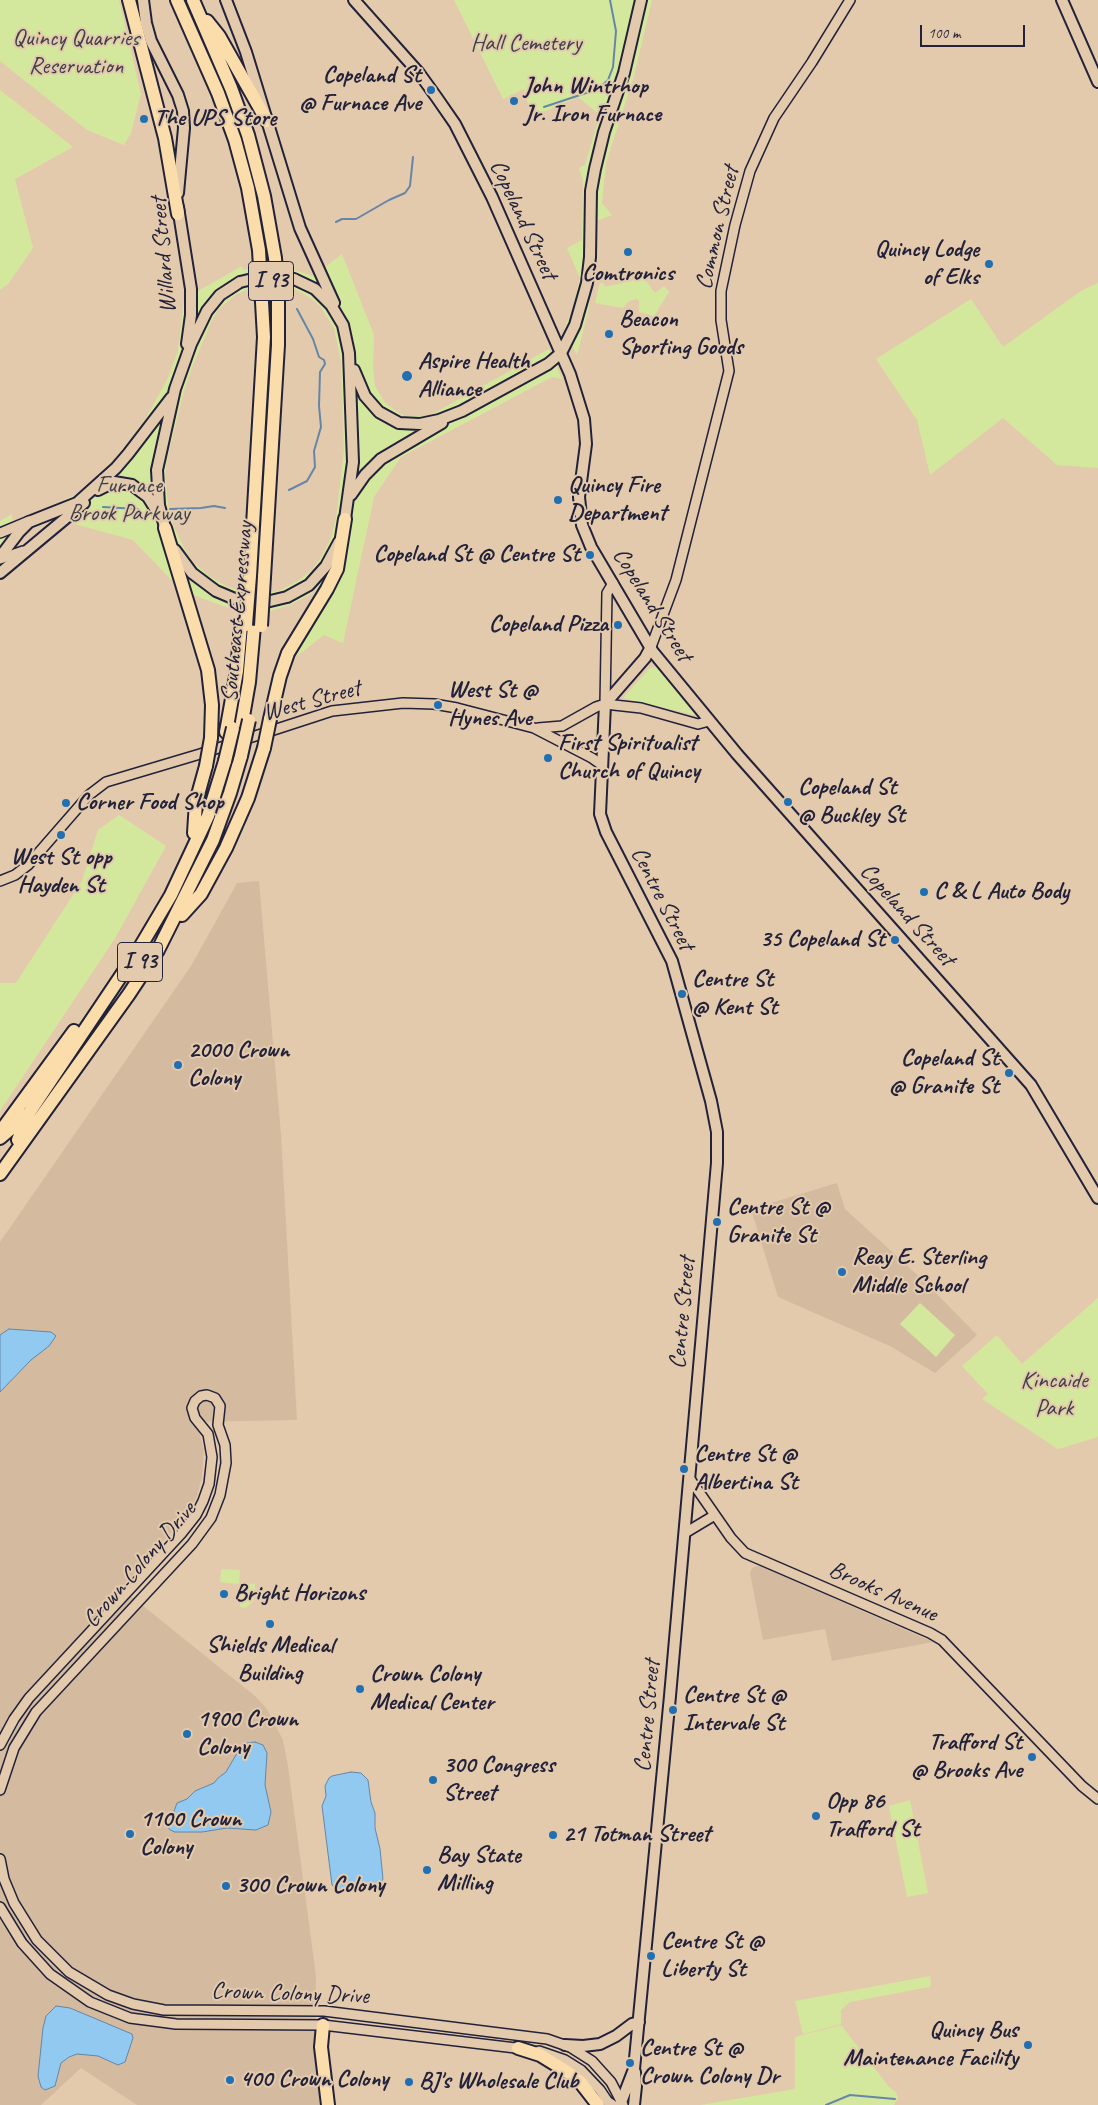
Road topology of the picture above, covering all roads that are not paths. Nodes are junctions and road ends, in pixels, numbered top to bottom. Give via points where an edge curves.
1 (129, 0) edge
2 (143, 0) edge
3 (171, 0) edge
4 (177, 0) edge
5 (226, 0) edge
6 (354, 0) edge
7 (641, 0) edge
8 (850, 0) edge
9 (1062, 0) edge
10 (192, 2) edge
11 (1098, 82) edge
12 (267, 121) junction
13 (178, 214) junction
14 (343, 325) junction
15 (350, 353) junction
16 (561, 353) junction
17 (183, 364) junction
18 (174, 395) junction
19 (462, 410) junction
20 (348, 502) junction
21 (47, 515) junction
22 (36, 518) junction
23 (345, 520) junction
24 (164, 527) junction
25 (53, 529) junction
26 (0, 533) edge
27 (34, 545) junction
28 (0, 558) edge
29 (0, 573) edge
30 (254, 576) junction
31 (613, 583) junction
32 (250, 625) junction
33 (651, 647) junction
34 (605, 704) junction
35 (709, 721) junction
36 (238, 725) junction
37 (530, 726) junction
38 (230, 759) junction
39 (602, 765) junction
40 (194, 833) junction
41 (0, 881) edge
42 (170, 928) junction
43 (29, 1113) junction
44 (0, 1133) edge
45 (0, 1138) edge
46 (11, 1159) junction
47 (0, 1174) edge
48 (1098, 1198) edge
49 (219, 1415) junction
50 (198, 1420) junction
51 (690, 1479) junction
52 (715, 1516) junction
53 (685, 1533) junction
54 (0, 1745) edge
55 (0, 1790) edge
56 (1098, 1799) edge
57 (0, 1859) edge
58 (0, 1907) edge
59 (639, 2022) junction
60 (323, 2025) junction
61 (565, 2045) junction
62 (518, 2048) joint
63 (619, 2104) edge
64 (328, 2105) edge

1 - 13 highway via 165,138
2 - 13 main road, Willard Street via 148,35 184,112
3 - 30 highway, Southeast Expressway / I 93 via 226,130 243,190 253,250 258,337
4 - 30 highway, I 93 via 233,134 248,188 259,250 264,344
5 - 12 main road
6 - 16 main road, Copeland Street via 419,73 455,124 492,197
7 - 16 main road via 624,73 594,169 587,283 575,324
8 - 33 street, Common Street via 774,118 750,170 732,234 721,291 721,320 729,371 676,580
9 - 11 main road
10 - 12 highway via 219,36
10 - 30 highway, Southeast Expressway / I 93 via 246,129 264,196 275,258 278,345
12 - 14 main road via 300,228
13 - 17 main road, Willard Street via 191,296
14 - 15 main road
14 - 17 main road, bridge via 323,296 310,286 294,279 258,276 240,282 209,307
15 - 19 main road via 364,396 389,418 404,424 420,424
15 - 20 main road via 353,450
16 - 19 main road via 548,364
16 - 31 main road, Copeland Street via 572,379 586,433 579,497 581,520 588,540
17 - 18 main road
18 - 21 main road via 116,468 81,500
18 - 24 main road via 157,470
19 - 20 main road via 381,459 361,479
20 - 23 main road
21 - 22 main road
21 - 25 main road via 56,519
22 - 26 street
22 - 28 main road via 19,532
23 - 24 main road via 336,548 318,576 293,594 262,603 235,599 204,583 182,561
23 - 42 highway, bridge via 337,569 281,670 264,748 248,798 201,894
24 - 25 main road via 144,492 132,484 119,482 102,488
24 - 40 highway, bridge via 208,670 212,705 211,738 196,802
25 - 27 main road
27 - 28 street via 15,555
27 - 29 main road
30 - 32 highway, Southeast Expressway / I 93
30 - 32 highway, Southeast Expressway / I 93, bridge
31 - 33 main road, Copeland Street
31 - 34 street, Centre Street via 607,593
32 - 36 highway, Southeast Expressway / I 93 via 237,671
32 - 36 highway, Southeast Expressway / I 93 via 257,670
33 - 34 main road, Common Street
33 - 35 main road, Copeland Street
34 - 35 street via 641,708 698,724
34 - 37 street, West Street via 562,726
34 - 39 main road, Centre Street
35 - 48 main road, Copeland Street via 1025,1078
36 - 38 highway, Southeast Expressway / I 93
36 - 38 highway, Southeast Expressway / I 93, bridge
37 - 39 street, West Street
37 - 41 street, West Street via 427,704 376,704 318,715 106,782 89,794 28,866
38 - 40 highway, Southeast Expressway / I 93
38 - 42 highway, Southeast Expressway / I 93 via 230,793 213,840
38 - 43 highway, I 93 via 212,827 169,916
39 - 51 main road, Centre Street via 599,809 602,823 670,955 716,1125 717,1163
40 - 44 highway, Southeast Expressway / I 93 via 172,882 141,936
42 - 46 highway, Southeast Expressway / I 93 via 137,984
43 - 45 highway, I 93
43 - 46 highway, I 93
46 - 47 highway, Southeast Expressway / I 93
49 - 50 street via 210,1423
49 - 50 street, Crown Colony Drive via 217,1400 204,1395 195,1401 192,1408
49 - 55 street, Crown Colony Drive via 218,1425 225,1445 225,1469 211,1518 192,1544 36,1712 14,1748
50 - 54 street, Crown Colony Drive via 208,1434 212,1457 208,1484 198,1511 181,1534 29,1698
51 - 52 street, Brooks Avenue
51 - 53 main road, Centre Street
52 - 53 street
52 - 56 street, Brooks Avenue via 747,1555 938,1638
53 - 59 main road, Centre Street
57 - 61 street, Crown Colony Drive via 16,1909 45,1950 85,1983 127,2002 177,2010 324,2011 527,2035
58 - 60 street, Crown Colony Drive via 17,1938 46,1971 84,1999 116,2013 149,2022 176,2024
59 - 61 main road via 600,2044
59 - 63 main road, Centre Street via 634,2069
60 - 62 street, Crown Colony Drive
60 - 64 highway via 321,2042
61 - 63 street, Crown Colony Drive via 596,2065 611,2082
62 - 63 highway via 562,2067 581,2083

